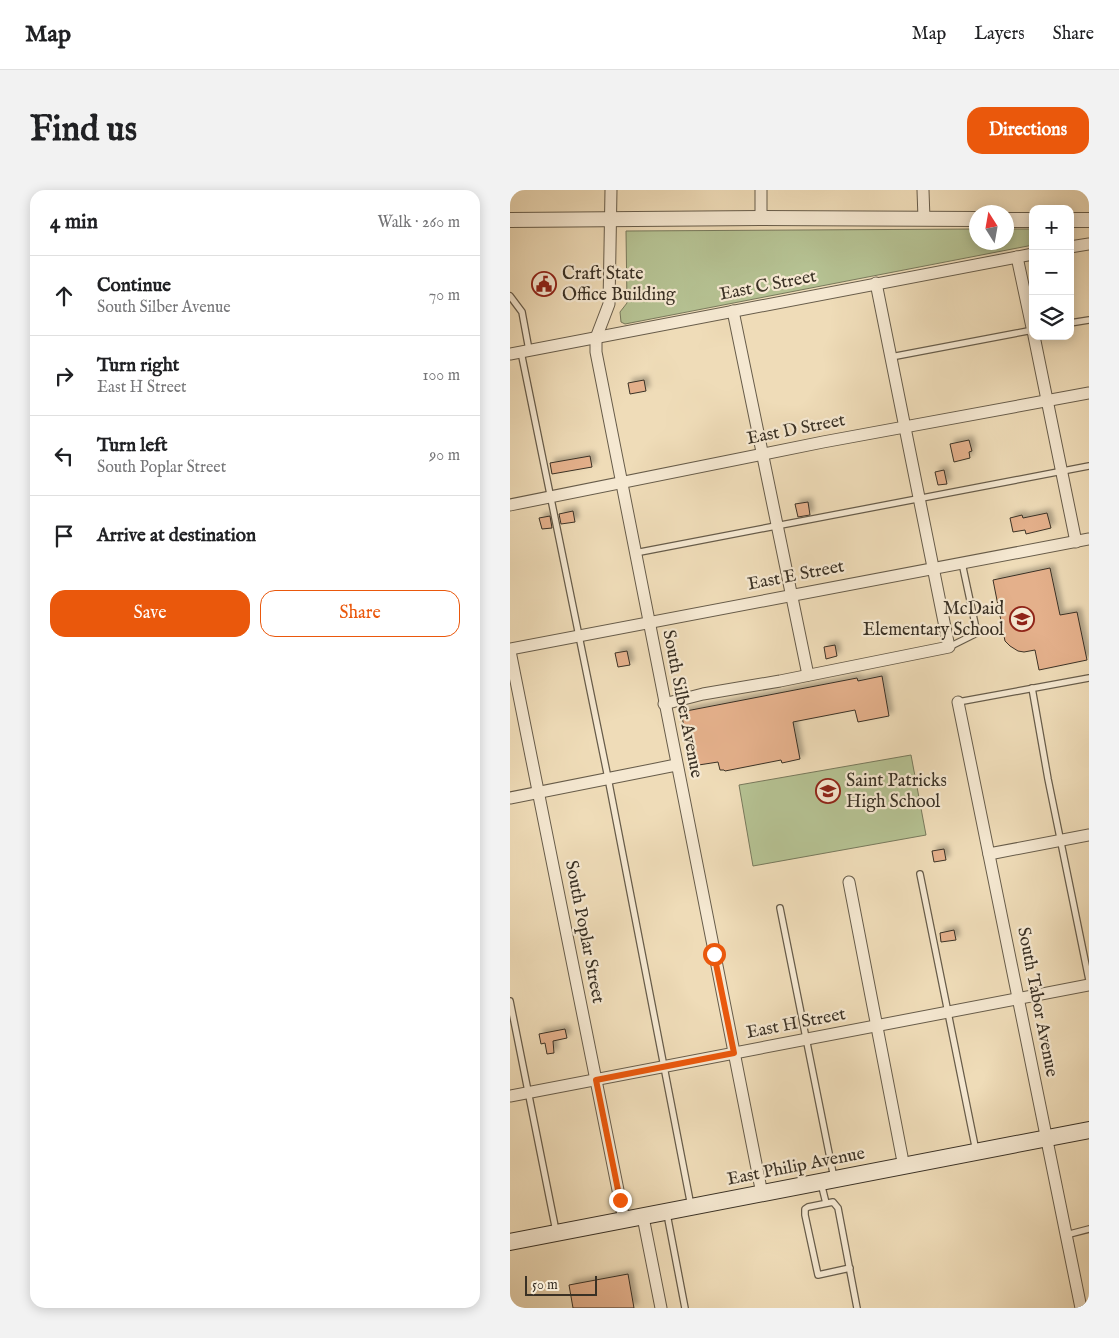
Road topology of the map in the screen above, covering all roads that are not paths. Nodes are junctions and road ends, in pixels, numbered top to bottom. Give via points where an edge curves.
1 (611, 190) edge
2 (760, 190) edge
3 (923, 190) edge
4 (761, 218) junction
5 (924, 219) junction
6 (969, 219) edge
7 (510, 220) edge
8 (611, 220) junction
9 (1014, 220) edge
10 (1029, 220) edge
11 (1074, 220) edge
12 (1089, 220) edge
13 (1089, 244) edge
14 (1074, 246) edge
15 (1029, 255) edge
16 (1017, 257) junction
17 (876, 284) junction
18 (510, 296) edge
19 (733, 310) junction
20 (1029, 312) edge
21 (1089, 320) edge
22 (1074, 322) edge
23 (1029, 332) edge
24 (596, 338) junction
25 (1035, 340) edge
26 (520, 352) edge
27 (891, 357) junction
28 (1089, 393) edge
29 (1047, 401) junction
30 (905, 428) junction
31 (762, 454) junction
32 (1089, 466) edge
33 (1061, 471) junction
34 (622, 482) junction
35 (551, 497) junction
36 (918, 498) junction
37 (510, 505) edge
38 (777, 526) junction
39 (1089, 539) edge
40 (1076, 542) junction
41 (635, 553) junction
42 (962, 563) junction
43 (933, 568) junction
44 (791, 595) junction
45 (649, 622) junction
46 (579, 636) junction
47 (949, 647) junction
48 (510, 650) edge
49 (808, 675) junction
50 (1089, 678) edge
51 (1032, 688) junction
52 (958, 702) joint
53 (664, 704) junction
54 (676, 765) junction
55 (608, 778) junction
56 (538, 792) junction
57 (510, 798) edge
58 (1089, 834) edge
59 (1061, 840) junction
60 (989, 854) junction
61 (920, 874) dead end
62 (850, 882) dead end
63 (780, 908) dead end
64 (1089, 980) edge
65 (1089, 985) edge
66 (1018, 999) junction
67 (510, 1001) edge
68 (948, 1012) junction
69 (877, 1026) junction
70 (806, 1040) junction
71 (734, 1053) junction
72 (664, 1067) junction
73 (596, 1080) junction
74 (528, 1093) junction
75 (510, 1096) edge
76 (1089, 1130) edge
77 (1047, 1138) junction
78 (976, 1152) junction
79 (904, 1167) junction
80 (828, 1181) junction
81 (762, 1194) junction
82 (826, 1203) junction
83 (691, 1207) junction
84 (666, 1212) junction
85 (643, 1216) junction
86 (624, 1220) junction
87 (1089, 1230) edge
88 (556, 1233) junction
89 (1066, 1235) junction
90 (510, 1242) edge
91 (850, 1268) junction
92 (661, 1308) edge
93 (686, 1308) edge
94 (857, 1308) edge
95 (1081, 1308) edge

1 - 8 street, South Silber Avenue
2 - 4 street
3 - 5 street
4 - 5 street
4 - 8 street
5 - 6 street
7 - 8 street
8 - 24 street, South Silber Avenue via 609,304
9 - 10 street
11 - 12 street
13 - 14 street
15 - 16 street, East C Street
16 - 17 street, East C Street
16 - 20 street
17 - 19 street, East C Street
17 - 27 street
18 - 26 lane via 522,312
19 - 24 street, East C Street
19 - 31 street
21 - 22 lane
23 - 27 lane
24 - 26 street, East C Street
24 - 34 street, South Silber Avenue
25 - 29 street
26 - 35 lane
27 - 30 street
28 - 29 street, East D Street
29 - 30 street, East D Street
29 - 33 street
30 - 31 street, East D Street
30 - 36 street
31 - 34 street, East D Street
31 - 38 street
32 - 33 lane
33 - 36 lane
33 - 40 street
34 - 35 street, East D Street
34 - 41 street, South Silber Avenue
35 - 37 street, East D Street
35 - 46 lane
36 - 38 lane
36 - 43 street
38 - 41 lane
38 - 44 street
39 - 40 street, East E Street
40 - 42 street, East E Street
41 - 45 street, South Silber Avenue
42 - 43 street, East E Street
42 - 47 lane via 977,633
43 - 44 street, East E Street
43 - 47 street
44 - 45 street, East E Street
44 - 49 street
45 - 46 street, East E Street
45 - 53 street, South Silber Avenue
46 - 48 street, East E Street
46 - 55 lane
47 - 49 street
48 - 56 street, South Poplar Street
49 - 53 street
50 - 51 lane
51 - 52 lane
51 - 59 lane
52 - 60 street, South Tabor Avenue
53 - 54 street, South Silber Avenue
54 - 55 street
54 - 71 street, South Silber Avenue
55 - 56 street
55 - 72 lane
56 - 57 street
56 - 73 street, South Poplar Street
58 - 59 street
59 - 60 street
59 - 64 lane
60 - 66 street, South Tabor Avenue
61 - 68 lane
62 - 69 street
63 - 70 lane
65 - 66 street, East H Street
66 - 68 street, East H Street
66 - 77 street, South Tabor Avenue
67 - 74 lane
68 - 69 street, East H Street
68 - 78 lane
69 - 70 street, East H Street
69 - 79 street
70 - 71 street, East H Street
70 - 80 lane
71 - 72 street, East H Street
71 - 81 street, South Silber Avenue
72 - 73 street, East H Street
72 - 83 lane
73 - 74 street, East H Street
73 - 86 street, South Poplar Street
74 - 75 street, East H Street
74 - 88 lane
76 - 77 main road, East Philip Avenue
77 - 78 main road, East Philip Avenue
77 - 89 street, South Tabor Avenue
78 - 79 main road, East Philip Avenue
79 - 80 main road, East Philip Avenue
80 - 81 main road, East Philip Avenue
80 - 82 lane
81 - 83 main road, East Philip Avenue
82 - 91 lane via 833,1202 838,1208
82 - 91 lane via 805,1209 818,1274
83 - 84 main road, East Philip Avenue
84 - 85 main road, East Philip Avenue
84 - 93 lane
85 - 86 main road, East Philip Avenue
85 - 92 street
86 - 88 main road, East Philip Avenue
87 - 89 lane
88 - 90 main road, East Philip Avenue
89 - 95 street, South Tabor Avenue
91 - 94 lane

